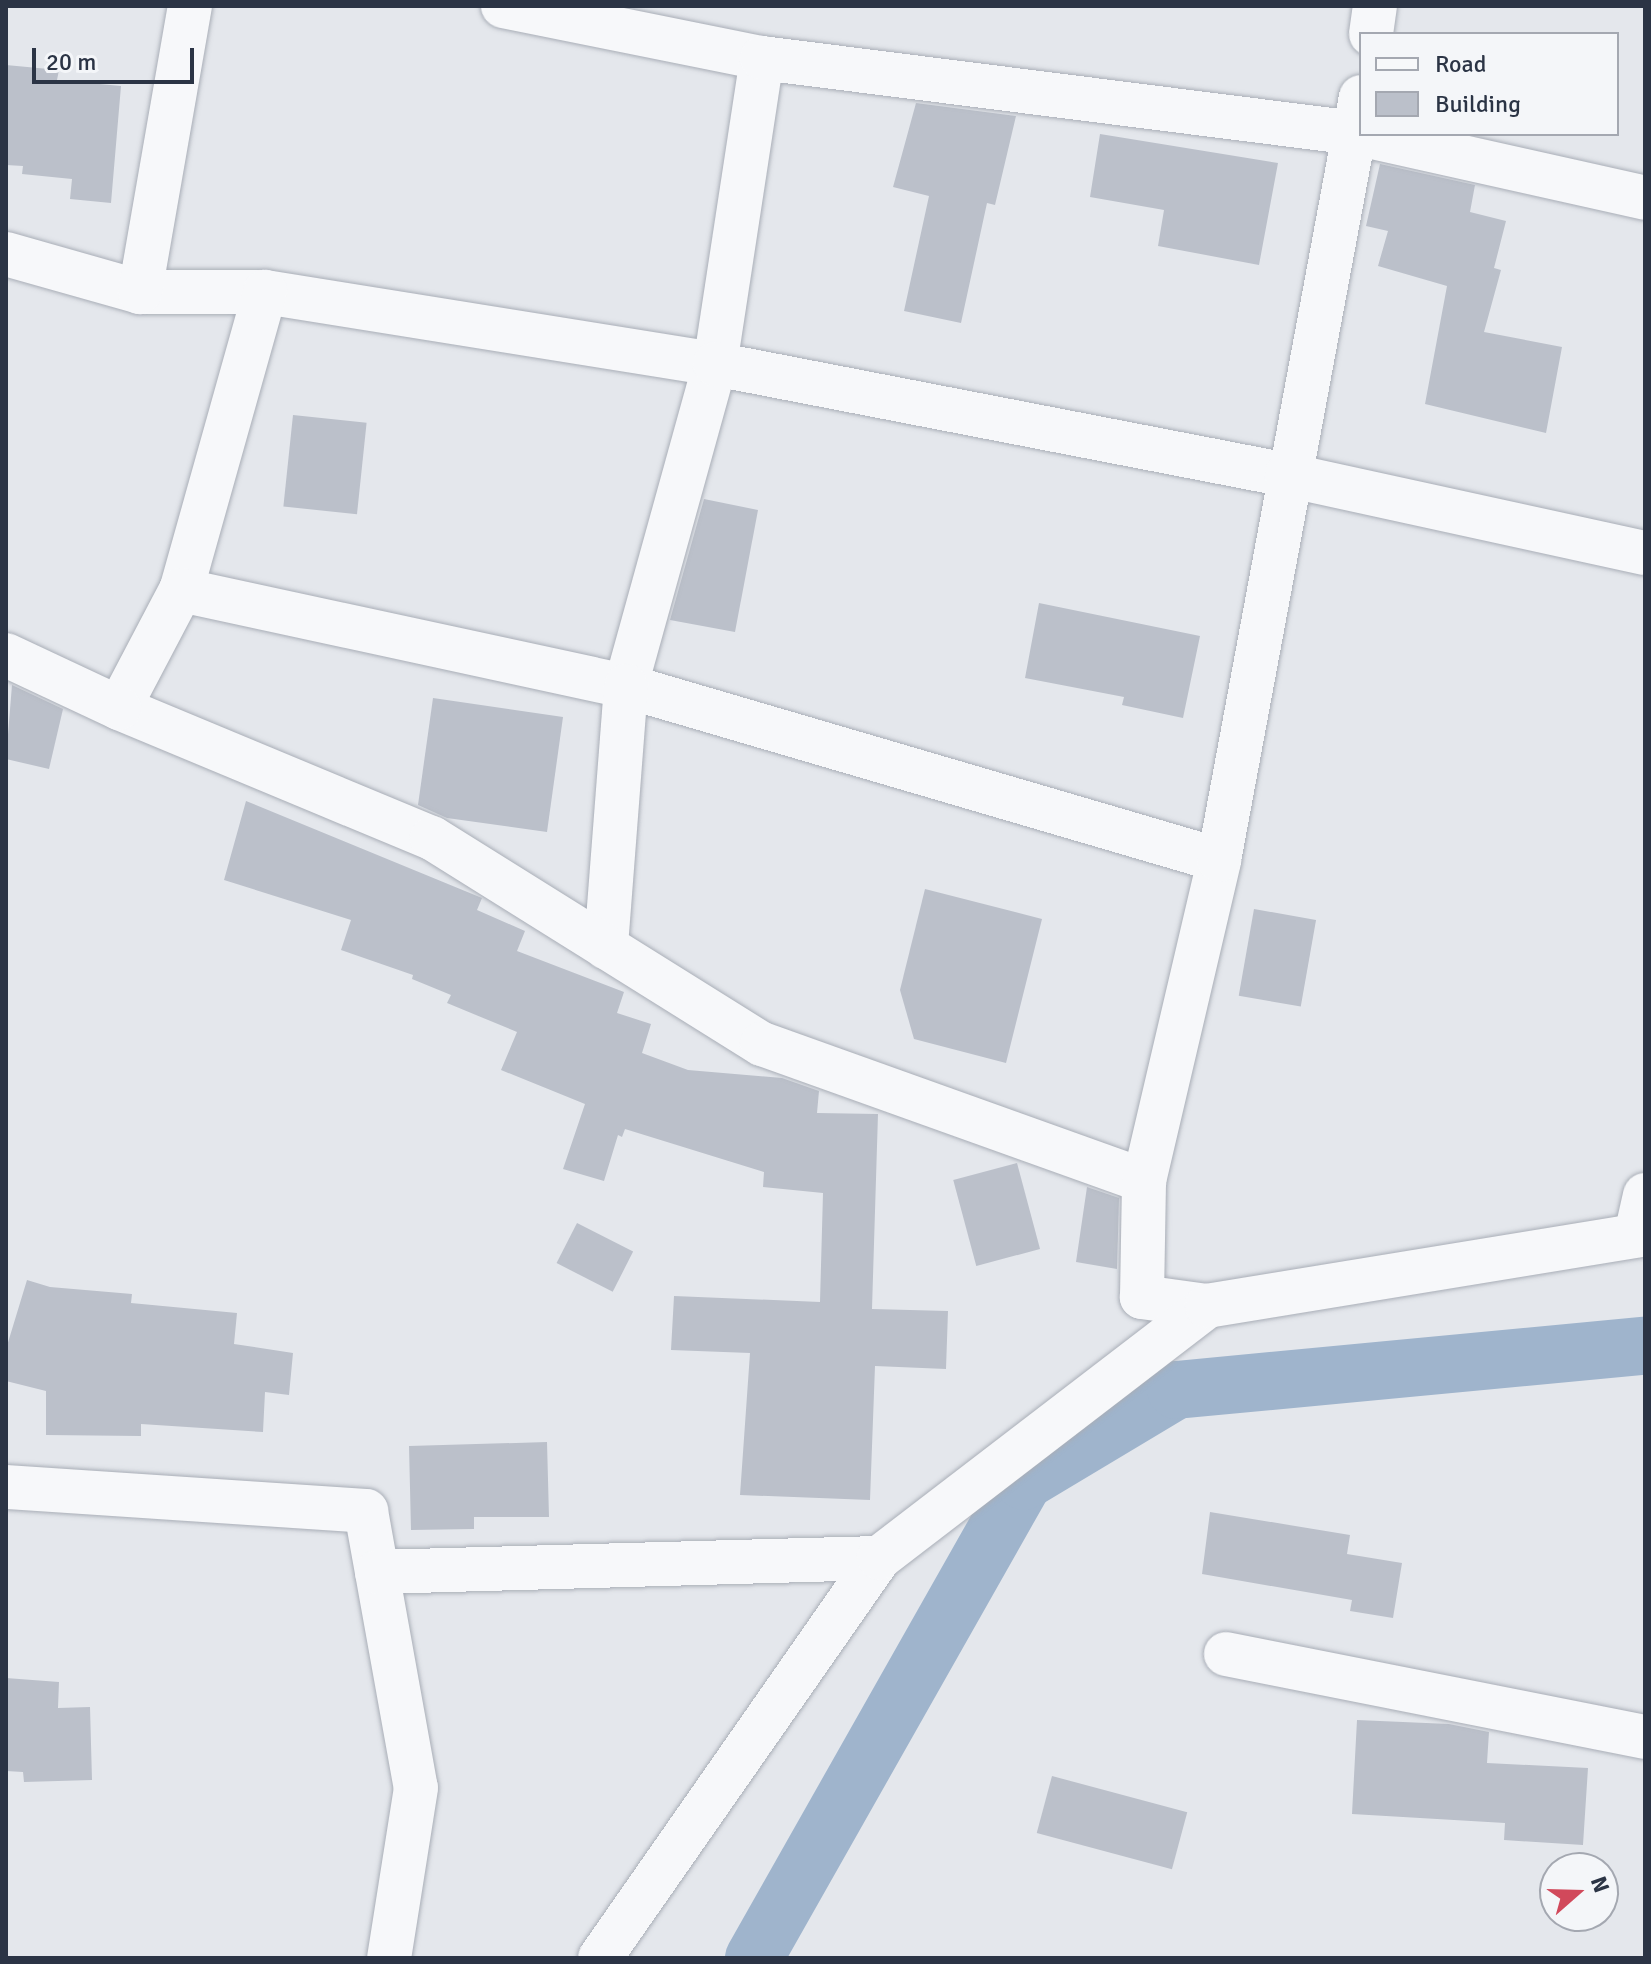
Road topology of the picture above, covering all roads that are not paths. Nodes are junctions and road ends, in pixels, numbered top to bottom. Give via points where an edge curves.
1 (190, 6) edge
2 (503, 6) edge
3 (1375, 6) edge
4 (1371, 32) edge
5 (762, 58) junction
6 (1358, 115) edge
7 (1431, 136) edge
8 (1645, 198) edge
9 (6, 254) edge
10 (140, 292) junction
11 (265, 292) junction
12 (715, 364) junction
13 (1287, 475) junction
14 (1645, 553) edge
15 (181, 590) junction
16 (6, 655) edge
17 (626, 686) junction
18 (119, 708) junction
19 (1219, 860) junction
20 (606, 947) junction
21 (1144, 1181) junction
22 (1642, 1221) edge
23 (1207, 1306) junction
24 (6, 1487) edge
25 (879, 1558) junction
26 (377, 1572) junction
27 (1226, 1654) dead end
28 (1645, 1737) edge
29 (389, 1958) edge
30 (600, 1958) edge

1 - 10 street
2 - 5 street
3 - 4 street
5 - 6 street
5 - 12 street
6 - 13 street
7 - 8 street
9 - 10 street
10 - 11 street
11 - 12 street
11 - 15 street
12 - 13 street
12 - 17 street
13 - 14 street
13 - 19 street
15 - 17 street
15 - 18 street
16 - 18 street
17 - 19 street
17 - 20 street
18 - 20 street via 432,838
19 - 21 street
20 - 21 street via 762,1044
21 - 23 street via 1142,1297
22 - 23 street
23 - 25 street
24 - 26 street via 366,1511
25 - 26 street
25 - 30 street
26 - 29 street via 416,1788
27 - 28 street

